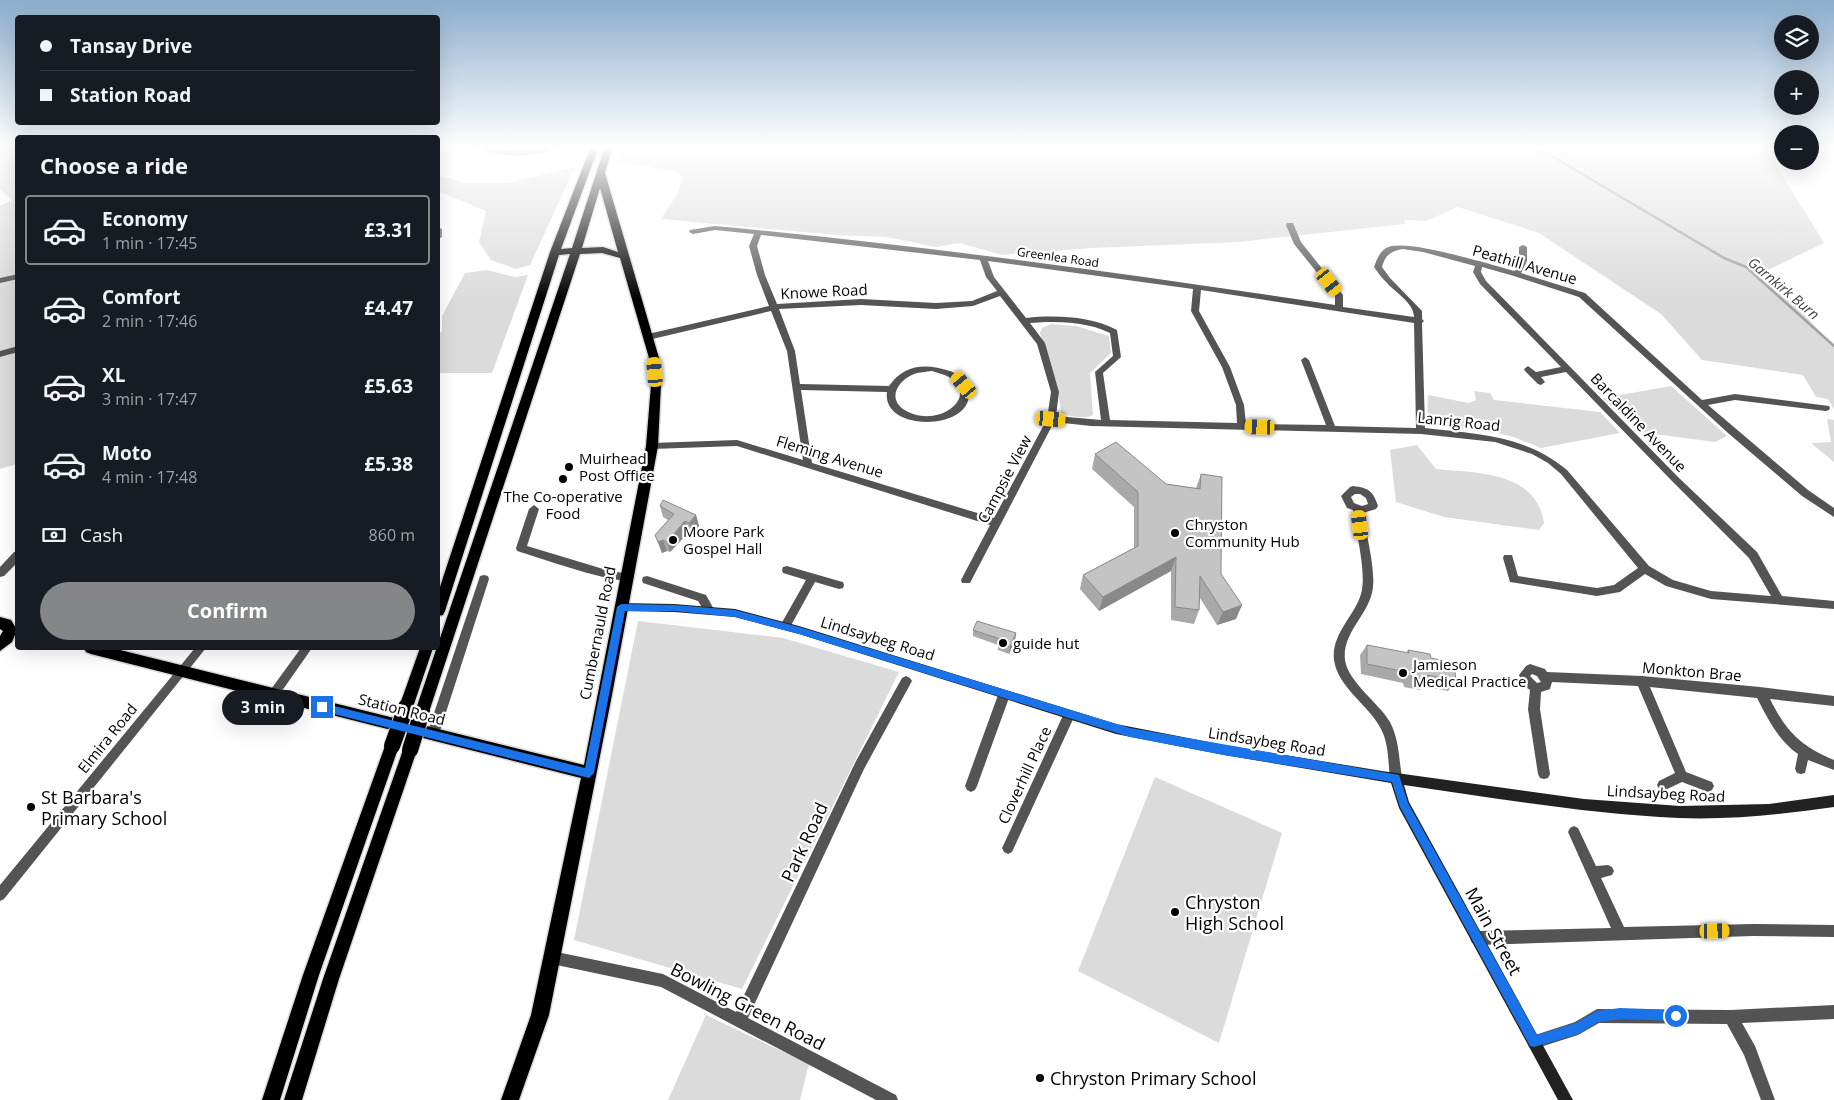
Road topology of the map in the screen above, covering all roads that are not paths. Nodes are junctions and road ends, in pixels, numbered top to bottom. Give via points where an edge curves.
1 (576, 197) edge
2 (592, 197) edge
3 (607, 197) edge
4 (1290, 226) dead end
5 (693, 232) dead end
6 (758, 232) junction
7 (1523, 247) dead end
8 (576, 251) junction
9 (555, 252) junction
10 (623, 256) junction
11 (983, 258) junction
12 (1479, 264) junction
13 (1517, 274) junction
14 (15, 277) edge
15 (0, 281) edge
16 (1197, 287) junction
17 (1003, 292) junction
18 (774, 307) junction
19 (1339, 308) junction
20 (1025, 321) junction
21 (1420, 321) junction
22 (648, 337) junction
23 (15, 350) edge
24 (0, 354) edge
25 (1305, 360) dead end
26 (1569, 369) junction
27 (1542, 382) dead end
28 (796, 387) junction
29 (891, 389) junction
30 (1701, 403) junction
31 (1826, 408) dead end
32 (1051, 419) junction
33 (1106, 423) junction
34 (1242, 426) junction
35 (1332, 429) junction
36 (1421, 431) junction
37 (652, 446) junction
38 (808, 465) junction
39 (534, 508) dead end
40 (1358, 509) dead end
41 (1834, 513) edge
42 (996, 523) junction
43 (15, 557) edge
44 (1508, 558) dead end
45 (1645, 569) junction
46 (787, 570) dead end
47 (0, 573) edge
48 (627, 577) junction
49 (812, 577) junction
50 (484, 578) dead end
51 (647, 580) dead end
52 (966, 580) dead end
53 (839, 585) dead end
54 (1780, 601) junction
55 (1834, 604) edge
56 (440, 605) edge
57 (621, 607) junction
58 (710, 611) junction
59 (0, 623) edge
60 (785, 626) junction
61 (14, 634) edge
62 (0, 645) edge
63 (99, 650) edge
64 (200, 650) edge
65 (306, 650) edge
66 (425, 650) edge
67 (183, 672) junction
68 (1546, 677) junction
69 (906, 681) dead end
70 (1642, 681) junction
71 (1536, 688) junction
72 (1760, 692) junction
73 (273, 695) junction
74 (1004, 695) junction
75 (1834, 701) edge
76 (1069, 715) junction
77 (433, 734) junction
78 (1804, 752) junction
79 (1834, 765) edge
80 (1801, 769) dead end
81 (589, 773) junction
82 (1544, 774) dead end
83 (1682, 776) junction
84 (1396, 778) junction
85 (1663, 785) dead end
86 (971, 786) dead end
87 (1708, 786) dead end
88 (1834, 801) edge
89 (1574, 832) dead end
90 (1008, 848) dead end
91 (1608, 870) dead end
92 (1592, 872) junction
93 (0, 895) edge
94 (1834, 931) edge
95 (1620, 934) junction
96 (1476, 938) junction
97 (552, 958) junction
98 (1834, 1012) edge
99 (1731, 1017) junction
100 (739, 1021) junction
101 (1534, 1042) junction
102 (271, 1100) edge
103 (293, 1100) edge
104 (510, 1100) edge
105 (891, 1100) edge
106 (1566, 1100) edge
107 (1768, 1100) edge

1 - 9 main road
2 - 8 main road
3 - 10 main road, Cumbernauld Road
4 - 19 street via 1297,242 1339,295
5 - 6 street, Greenlea Road via 715,228
6 - 11 street, Greenlea Road
6 - 18 street via 753,246
7 - 13 street via 1523,261
8 - 9 main road
8 - 10 main road via 610,251
8 - 103 main road, bridge
9 - 56 main road
10 - 22 main road, Cumbernauld Road
11 - 16 street, Greenlea Road
11 - 17 street, Campsie View via 990,277
12 - 13 street, Peathill Avenue
12 - 21 street, Peathill Avenue via 1403,248 1390,249 1381,257 1378,267 1386,281 1411,301
12 - 26 street, Barcaldine Avenue via 1477,272 1483,282
13 - 30 street, Peathill Avenue via 1582,295
14 - 15 street
16 - 19 street, Greenlea Road
16 - 34 street via 1195,311 1226,367 1240,405
17 - 18 street, Knowe Road via 973,303 936,306 861,302
17 - 20 street, Campsie View
18 - 22 street, Knowe Road
18 - 28 street via 791,351
19 - 21 street, Greenlea Road
20 - 32 street, Campsie View via 1041,343 1055,392
20 - 33 street via 1041,319 1098,325 1114,332 1117,357 1100,372
21 - 36 street, Peathill Avenue
22 - 37 main road, Cumbernauld Road via 656,385
23 - 24 street
25 - 35 street
26 - 27 street via 1531,372
26 - 54 street, Barcaldine Avenue via 1754,556
28 - 29 street
28 - 38 street
29 - 29 street via 904,374 933,368 957,377 966,394 959,409 944,418 932,420 905,414 894,405
30 - 31 street via 1735,397
30 - 41 street, Peathill Avenue via 1805,494
32 - 33 street, Lanrig Road
32 - 42 street, Campsie View
33 - 34 street, Lanrig Road
34 - 35 street, Lanrig Road
35 - 36 street, Lanrig Road
36 - 45 street, Lanrig Road via 1495,439 1519,445 1551,461 1564,472
37 - 38 street, Fleming Avenue via 737,443
37 - 48 main road, Cumbernauld Road
38 - 42 street, Fleming Avenue
39 - 48 street via 521,548 610,575
40 - 84 street via 1368,590 1343,637 1340,663 1385,724 1391,740
42 - 52 street, Campsie View
43 - 47 street
44 - 45 street via 1514,579 1597,592 1616,589
45 - 54 street, Lanrig Road via 1670,583 1711,595
46 - 49 street
48 - 57 main road, Cumbernauld Road
49 - 53 street
49 - 60 street
50 - 77 street
51 - 58 street via 655,588 702,598
54 - 55 street, Lanrig Road
57 - 58 main road, Lindsaybeg Road
57 - 81 main road, Cumbernauld Road
58 - 60 main road, Lindsaybeg Road via 735,613
59 - 61 main road via 9,626
60 - 74 main road, Lindsaybeg Road
61 - 62 main road
63 - 67 main road, Station Road
64 - 67 street, Elmira Road
65 - 73 street
66 - 102 main road, bridge via 311,975
67 - 73 main road, Station Road
67 - 93 street, Elmira Road
68 - 70 street, Monkton Brae
68 - 71 street via 1546,686
68 - 71 street, Monkton Brae via 1534,669 1524,672 1527,682
69 - 100 street, Park Road via 860,765
70 - 72 street, Monkton Brae
70 - 83 street
71 - 82 street via 1534,709
72 - 75 street, Monkton Brae
72 - 78 street via 1781,732
73 - 77 main road, Station Road
74 - 76 main road, Lindsaybeg Road
74 - 86 street
76 - 84 main road, Lindsaybeg Road via 1152,737
76 - 90 street, Cloverhill Place
77 - 81 main road, Station Road
78 - 79 street
78 - 80 street
81 - 97 main road, Cumbernauld Road
83 - 85 street
83 - 87 street
84 - 88 main road, Lindsaybeg Road via 1584,805 1680,812 1769,810
84 - 96 main road, Main Street via 1404,804
89 - 92 street
91 - 92 street
92 - 95 street
94 - 95 street
95 - 96 street
96 - 101 main road, Main Street
97 - 100 street, Bowling Green Road via 663,981
97 - 104 main road, Cumbernauld Road via 540,1014
98 - 99 street
99 - 101 street via 1597,1016 1578,1028
99 - 107 street via 1750,1051
100 - 105 street, Bowling Green Road
101 - 106 main road, Main Street

